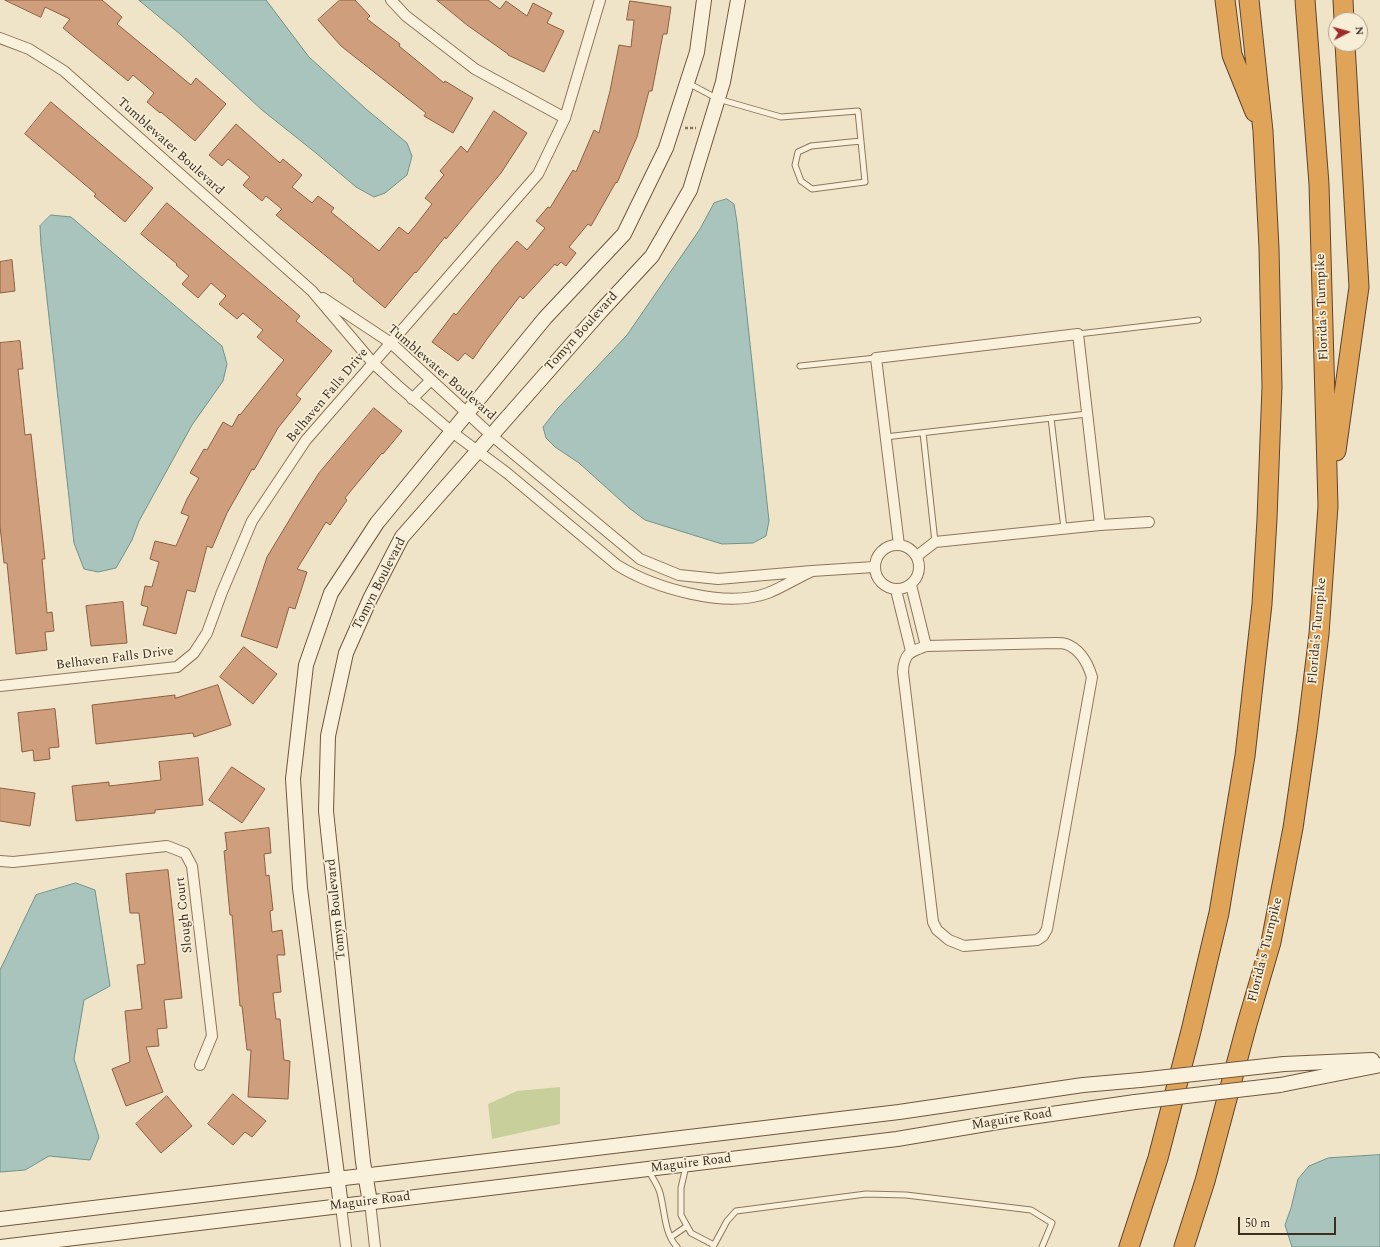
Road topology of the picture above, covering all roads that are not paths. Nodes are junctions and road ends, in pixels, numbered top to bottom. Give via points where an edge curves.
1 (391, 0) edge
2 (600, 0) edge
3 (704, 0) edge
4 (738, 0) edge
5 (1224, 0) edge
6 (1249, 0) edge
7 (1305, 0) edge
8 (1343, 0) edge
9 (1344, 12) edge
10 (0, 38) edge
11 (1345, 52) edge
12 (687, 82) junction
13 (718, 99) junction
14 (565, 118) junction
15 (1263, 132) junction
16 (861, 141) junction
17 (312, 292) junction
18 (1198, 320) dead end
19 (1078, 334) junction
20 (391, 342) junction
21 (876, 358) junction
22 (373, 363) junction
23 (800, 366) dead end
24 (431, 380) junction
25 (412, 400) junction
26 (468, 413) junction
27 (1087, 414) junction
28 (1051, 418) junction
29 (452, 432) junction
30 (923, 433) junction
31 (492, 435) junction
32 (886, 438) junction
33 (477, 451) junction
34 (1328, 506) junction
35 (1149, 522) dead end
36 (1100, 525) junction
37 (1064, 529) junction
38 (935, 542) junction
39 (899, 545) junction
40 (917, 556) junction
41 (640, 560) junction
42 (874, 567) junction
43 (812, 571) junction
44 (631, 574) junction
45 (911, 585) junction
46 (896, 590) junction
47 (926, 646) junction
48 (911, 651) junction
49 (0, 686) edge
50 (0, 861) edge
51 (1380, 1059) edge
52 (200, 1065) dead end
53 (1380, 1065) edge
54 (687, 1164) junction
55 (648, 1169) junction
56 (365, 1176) junction
57 (338, 1179) junction
58 (370, 1202) junction
59 (341, 1206) junction
60 (0, 1219) edge
61 (687, 1226) junction
62 (671, 1237) junction
63 (714, 1246) edge
64 (0, 1247) edge
65 (346, 1247) edge
66 (375, 1247) edge
67 (677, 1247) edge
68 (1042, 1247) edge
69 (1129, 1247) edge
70 (1184, 1247) edge

1 - 14 street via 406,16 475,69
2 - 14 street, Belhaven Falls Drive
3 - 12 main road via 697,52
4 - 13 main road, Tomyn Boulevard
5 - 15 highway via 1232,55
6 - 15 highway
7 - 34 highway, Florida's Turnpike via 1319,184
8 - 9 highway
10 - 17 street, Tumblewater Boulevard via 29,49 64,71
11 - 34 highway via 1359,287
12 - 13 lane
12 - 26 main road via 666,148 624,234 545,318
13 - 16 lane via 781,117 858,111
13 - 31 main road, Tomyn Boulevard via 690,190 652,256
14 - 20 street, Belhaven Falls Drive via 538,174
15 - 69 highway via 1272,387 1262,604 1245,756 1219,913 1158,1158
16 - 16 lane via 865,182 812,189 801,181 795,165 798,152 812,146
17 - 20 street, Tumblewater Boulevard
17 - 22 street, Tumblewater Boulevard
18 - 19 lane
19 - 21 street
19 - 27 street
20 - 22 street, Belhaven Falls Drive
20 - 24 street, Tumblewater Boulevard
21 - 23 lane
21 - 32 street
22 - 25 street, Tumblewater Boulevard
22 - 49 street, Belhaven Falls Drive via 306,440 252,521 207,633 194,653 178,667
24 - 25 street
24 - 26 street, Tumblewater Boulevard
25 - 29 street, Tumblewater Boulevard
26 - 29 main road
26 - 31 street, Tumblewater Boulevard
27 - 28 lane
27 - 36 street
28 - 30 lane
28 - 37 lane
29 - 33 street, Tumblewater Boulevard
29 - 57 main road via 377,523 332,593 306,665 293,779 300,888
30 - 32 lane
30 - 38 lane
31 - 33 main road, Tomyn Boulevard
31 - 41 street, Tumblewater Boulevard
32 - 39 street
33 - 44 street, Tumblewater Boulevard
33 - 56 main road, Tomyn Boulevard via 402,537 346,653 328,736 326,811
34 - 70 highway, Florida's Turnpike via 1319,634 1293,828 1270,942 1205,1181
35 - 36 street
36 - 37 street
37 - 38 street
38 - 40 street
39 - 40 street via 906,546
39 - 42 street via 892,545 879,553
40 - 45 street via 919,571
41 - 43 street, Tumblewater Boulevard via 679,575 718,579
41 - 44 street
42 - 43 street, Tumblewater Boulevard
42 - 46 street via 879,582
43 - 44 street, Tumblewater Boulevard via 767,593 723,598 672,590
45 - 46 street
45 - 47 street
46 - 48 street
47 - 48 street
47 - 48 street via 1066,644 1079,653 1089,668 1091,685 1047,929 1037,940 964,946 949,940 937,930 933,922 903,672 904,661
50 - 52 street, Slough Court via 13,862 167,846 185,853 192,866 212,1036
51 - 56 main road, Maguire Road, bridge via 1284,1064 1083,1085 899,1112
53 - 54 main road, Maguire Road, bridge via 1280,1085 1135,1102 897,1139
54 - 55 main road, Maguire Road
54 - 61 lane via 680,1188 681,1215
55 - 58 main road, Maguire Road
55 - 62 lane via 660,1192
56 - 57 main road, Maguire Road
56 - 58 main road, Tomyn Boulevard
57 - 59 main road
57 - 60 main road, Maguire Road
58 - 59 main road, Maguire Road
58 - 66 street, Tomyn Boulevard
59 - 64 main road, Maguire Road
59 - 65 street
61 - 62 lane
61 - 63 lane via 691,1234
62 - 67 lane
63 - 68 lane via 727,1221 736,1211 866,1194 906,1195 1031,1210 1052,1223

